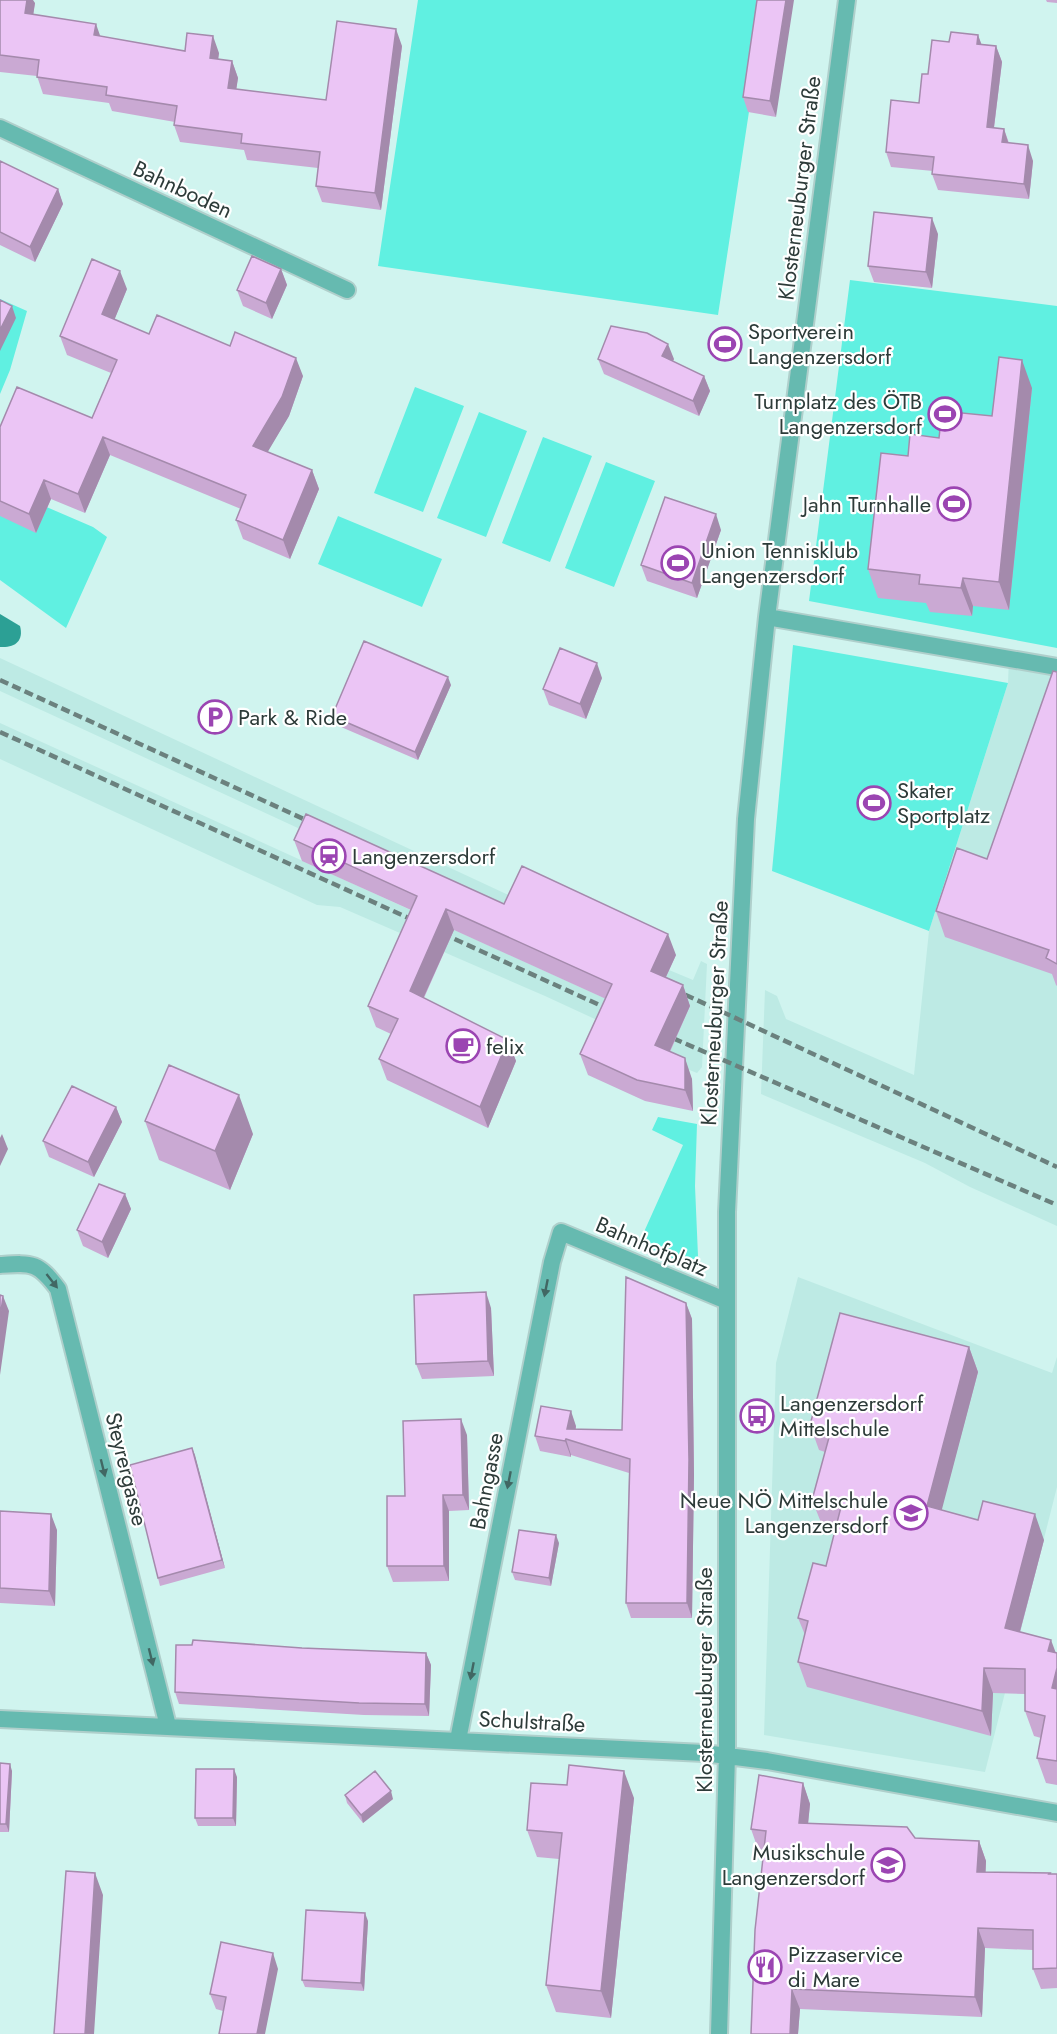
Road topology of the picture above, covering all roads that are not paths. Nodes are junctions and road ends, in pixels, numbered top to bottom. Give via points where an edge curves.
1 (847, 0) edge
2 (0, 128) edge
3 (348, 290) dead end
4 (768, 617) junction
5 (1057, 667) edge
6 (561, 1232) joint
7 (0, 1265) edge
8 (727, 1301) junction
9 (0, 1719) edge
10 (168, 1726) junction
11 (458, 1740) junction
12 (727, 1755) junction
13 (1057, 1813) edge
14 (718, 2034) edge

1 - 4 street, Klosterneuburger Straße
2 - 3 street, Bahnboden
4 - 5 street
4 - 8 street, Klosterneuburger Straße via 746,819 727,1212
6 - 8 street, Bahnhofplatz
6 -> 11 street, Bahngasse
7 -> 10 street, Steyrergasse via 28,1263 46,1273 58,1289
8 - 12 street, Klosterneuburger Straße
9 - 10 street, Schulstraße
10 - 11 street, Schulstraße
11 - 12 street, Schulstraße
12 - 13 street, Schulstraße
12 - 14 street, Klosterneuburger Straße

